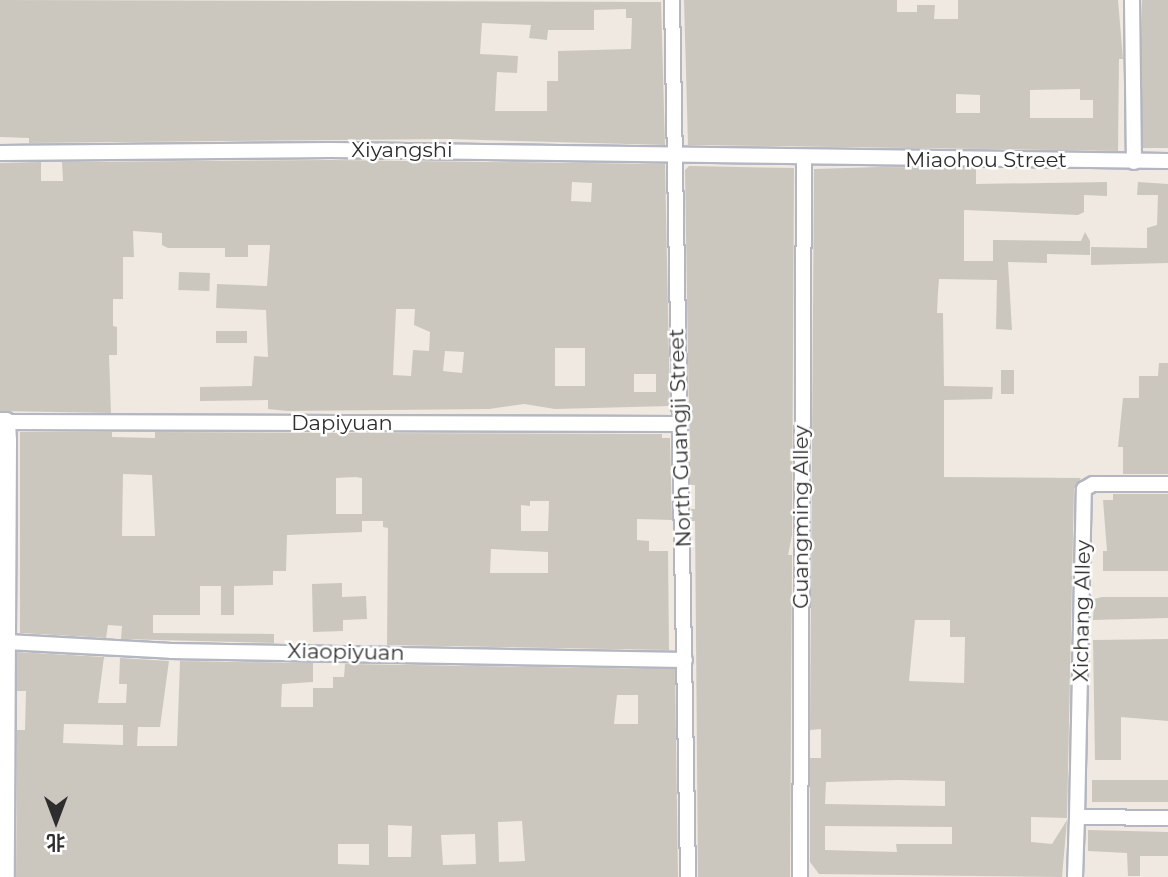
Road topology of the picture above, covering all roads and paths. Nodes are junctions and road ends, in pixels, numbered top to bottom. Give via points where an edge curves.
1 (672, 0) edge
2 (1132, 0) edge
3 (0, 153) edge
4 (675, 154) junction
5 (804, 158) junction
6 (1168, 161) edge
7 (1134, 162) junction
8 (3, 422) edge
9 (679, 424) junction
10 (3, 441) edge
11 (1168, 484) edge
12 (7, 642) junction
13 (685, 660) junction
14 (3, 745) edge
15 (1077, 817) junction
16 (1168, 818) edge
17 (5, 877) edge
18 (688, 877) edge
19 (800, 877) edge
20 (1075, 877) edge

1 - 4 street, North Guangji Street
2 - 7 street
3 - 4 street, Xiyangshi
4 - 5 street, Xiyangshi
4 - 9 street, North Guangji Street
5 - 7 street, Miaohou Street
5 - 19 street, Guangming Alley
6 - 7 street, Miaohou Street
8 - 9 street, Dapiyuan
8 - 10 street
9 - 13 street, North Guangji Street
10 - 12 street
11 - 15 street, Xichang Alley via 1093,484 1084,489
12 - 13 street, Xiaopiyuan via 171,651
12 - 14 street
13 - 18 street, North Guangji Street
14 - 17 street
15 - 16 street
15 - 20 street, Xichang Alley

